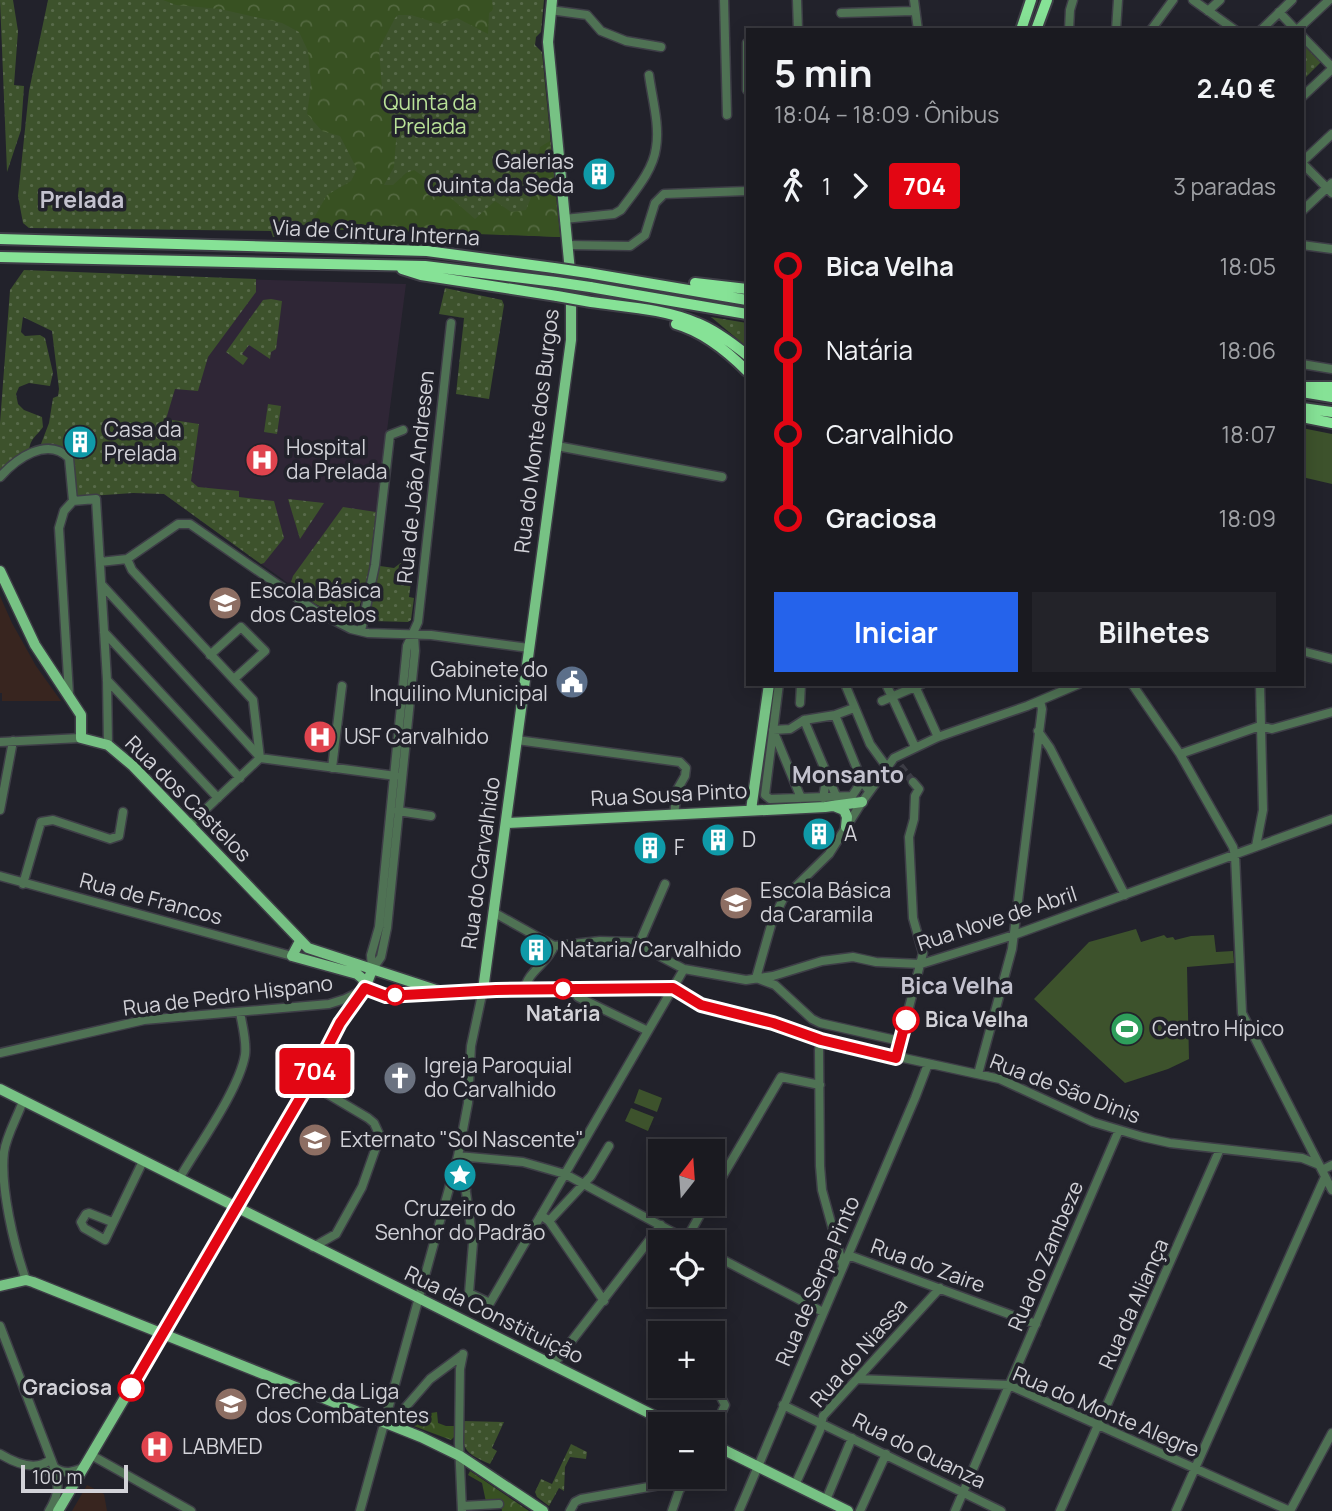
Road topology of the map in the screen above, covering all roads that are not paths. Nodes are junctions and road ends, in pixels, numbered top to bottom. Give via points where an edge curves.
1 (724, 0) edge
2 (797, 0) edge
3 (914, 0) edge
4 (1031, 0) edge
5 (1047, 0) edge
6 (1073, 0) edge
7 (1118, 0) edge
8 (1173, 0) edge
9 (1193, 0) edge
10 (1220, 0) edge
11 (1292, 0) edge
12 (1329, 0) edge
13 (551, 5) edge
14 (914, 11) junction
15 (1208, 11) junction
16 (1279, 12) junction
17 (841, 13) dead end
18 (798, 28) edge
19 (918, 28) edge
20 (1022, 28) edge
21 (1037, 28) edge
22 (1069, 28) edge
23 (1116, 28) edge
24 (1152, 28) edge
25 (1232, 28) edge
26 (1263, 28) edge
27 (1295, 28) edge
28 (1299, 28) edge
29 (1304, 38) edge
30 (661, 47) dead end
31 (1332, 67) edge
32 (649, 75) dead end
33 (1304, 95) edge
34 (727, 115) dead end
35 (1332, 134) edge
36 (1304, 160) edge
37 (1304, 164) edge
38 (1330, 188) edge
39 (746, 191) edge
40 (1304, 209) edge
41 (564, 219) junction
42 (0, 239) edge
43 (567, 245) junction
44 (1304, 245) edge
45 (1332, 246) edge
46 (0, 257) edge
47 (386, 265) junction
48 (669, 286) junction
49 (746, 289) edge
50 (746, 300) edge
51 (620, 306) junction
52 (746, 314) edge
53 (452, 323) dead end
54 (746, 354) edge
55 (1304, 364) edge
56 (1328, 369) edge
57 (746, 371) edge
58 (1332, 387) edge
59 (1304, 389) edge
60 (1304, 390) edge
61 (1332, 397) edge
62 (1304, 408) edge
63 (1332, 412) edge
64 (1304, 417) edge
65 (1332, 423) edge
66 (403, 430) dead end
67 (557, 446) junction
68 (0, 477) edge
69 (722, 477) dead end
70 (73, 501) junction
71 (127, 559) junction
72 (100, 562) junction
73 (0, 571) edge
74 (102, 584) junction
75 (361, 631) junction
76 (104, 632) junction
77 (414, 634) junction
78 (529, 648) junction
79 (1304, 652) edge
80 (210, 655) junction
81 (1332, 659) edge
82 (234, 679) junction
83 (107, 680) junction
84 (342, 686) dead end
85 (769, 686) edge
86 (779, 686) edge
87 (801, 686) edge
88 (846, 686) edge
89 (887, 686) edge
90 (915, 686) edge
91 (917, 686) edge
92 (1074, 686) edge
93 (1133, 686) edge
94 (1260, 686) edge
95 (69, 696) junction
96 (892, 697) junction
97 (882, 701) dead end
98 (1040, 701) junction
99 (800, 703) dead end
100 (854, 708) junction
101 (1332, 712) edge
102 (835, 715) junction
103 (804, 720) junction
104 (1260, 726) junction
105 (773, 730) junction
106 (1038, 731) junction
107 (938, 737) junction
108 (81, 738) junction
109 (517, 740) junction
110 (13, 741) junction
111 (0, 742) edge
112 (108, 745) junction
113 (915, 747) junction
114 (1180, 754) junction
115 (260, 758) junction
116 (894, 758) junction
117 (887, 766) junction
118 (900, 766) tunnel mouth
119 (332, 768) junction
120 (827, 775) junction
121 (397, 776) junction
122 (240, 778) junction
123 (862, 781) junction
124 (913, 782) tunnel mouth
125 (869, 791) junction
126 (218, 798) junction
127 (801, 798) junction
128 (823, 798) junction
129 (835, 802) junction
130 (862, 802) junction
131 (0, 810) edge
132 (751, 810) junction
133 (398, 811) junction
134 (123, 812) dead end
135 (674, 815) junction
136 (431, 816) dead end
137 (1332, 819) edge
138 (506, 823) junction
139 (189, 825) junction
140 (846, 827) junction
141 (1256, 846) junction
142 (1235, 855) junction
143 (0, 876) edge
144 (23, 884) junction
145 (665, 884) dead end
146 (1125, 895) junction
147 (494, 912) junction
148 (1014, 935) junction
149 (639, 944) junction
150 (304, 945) junction
151 (554, 946) junction
152 (297, 958) junction
153 (921, 964) junction
154 (684, 968) junction
155 (373, 971) junction
156 (756, 978) junction
157 (365, 988) junction
158 (673, 988) junction
159 (525, 989) junction
160 (574, 989) junction
161 (482, 990) junction
162 (440, 991) junction
163 (329, 1004) junction
164 (240, 1012) junction
165 (340, 1023) junction
166 (648, 1031) junction
167 (821, 1040) junction
168 (900, 1041) junction
169 (0, 1055) edge
170 (896, 1058) junction
171 (928, 1064) junction
172 (978, 1074) junction
173 (309, 1083) junction
174 (820, 1085) junction
175 (0, 1089) edge
176 (23, 1101) junction
177 (1119, 1130) junction
178 (609, 1146) dead end
179 (1220, 1149) junction
180 (458, 1156) junction
181 (143, 1161) junction
182 (1, 1165) edge
183 (1332, 1165) edge
184 (1321, 1170) junction
185 (725, 1172) edge
186 (565, 1174) junction
187 (179, 1179) junction
188 (584, 1184) junction
189 (1332, 1190) edge
190 (237, 1207) junction
191 (541, 1215) junction
192 (549, 1221) junction
193 (112, 1222) dead end
194 (661, 1225) junction
195 (670, 1230) edge
196 (313, 1247) junction
197 (848, 1255) junction
198 (725, 1261) edge
199 (843, 1266) junction
200 (26, 1280) junction
201 (0, 1286) edge
202 (940, 1288) junction
203 (418, 1298) junction
204 (604, 1301) junction
205 (823, 1312) junction
206 (1036, 1324) junction
207 (0, 1326) edge
208 (163, 1334) junction
209 (552, 1365) junction
210 (857, 1378) junction
211 (1009, 1385) junction
212 (783, 1405) junction
213 (648, 1413) edge
214 (386, 1422) junction
215 (821, 1422) junction
216 (1099, 1425) junction
217 (1332, 1433) edge
218 (852, 1438) junction
219 (725, 1450) edge
220 (886, 1454) junction
221 (92, 1455) junction
222 (460, 1456) junction
223 (1, 1457) edge
224 (51, 1459) junction
225 (36, 1466) junction
226 (757, 1466) junction
227 (85, 1467) junction
228 (1195, 1469) junction
229 (795, 1485) junction
230 (648, 1487) edge
231 (680, 1489) edge
232 (963, 1492) junction
233 (826, 1500) junction
234 (499, 1504) dead end
235 (462, 1508) edge
236 (49, 1511) edge
237 (58, 1511) edge
238 (191, 1511) edge
239 (360, 1511) edge
240 (543, 1511) edge
241 (570, 1511) edge
242 (672, 1511) edge
243 (738, 1511) edge
244 (848, 1511) edge
245 (860, 1511) edge
246 (955, 1511) edge
247 (1002, 1511) edge
248 (1060, 1511) edge
249 (1176, 1511) edge
250 (1290, 1511) edge

1 - 34 street
2 - 18 street
3 - 14 street
4 - 20 highway
5 - 21 highway
6 - 22 street
7 - 23 street
8 - 24 street
9 - 15 street
10 - 15 street
11 - 16 street
12 - 28 street
13 - 30 street via 587,15 601,31 626,41
13 - 41 main road, Rua do Monte dos Burgos via 548,42
14 - 17 street
14 - 19 street
15 - 25 street
16 - 26 street
16 - 27 street
29 - 31 street
31 - 33 street
32 - 41 street via 657,136 648,171 621,211
35 - 36 street
37 - 38 street
38 - 40 street
39 - 43 street via 664,194 655,203 645,235 630,246
41 - 43 main road, Rua do Monte dos Burgos
42 - 48 highway, Via de Cintura Interna, bridge via 427,251
43 - 67 main road, Rua do Monte dos Burgos via 573,313
44 - 45 street
46 - 47 highway, Via de Cintura Interna
47 - 51 highway, bridge via 421,275
47 - 52 highway, Via de Cintura Interna, bridge via 556,282
48 - 49 highway via 680,281
48 - 50 highway, Via de Cintura Interna
51 - 54 highway via 698,323
51 - 57 highway via 688,327 731,355
53 - 77 street, Rua de João Andresen
55 - 56 street
58 - 59 highway
60 - 61 highway
62 - 63 highway
64 - 65 highway
66 - 75 street via 390,435 375,565
67 - 69 street
67 - 78 main road, Rua do Monte dos Burgos
68 - 70 street via 16,461 36,451 62,453 69,458
70 - 72 street, Rua dos Castelos via 96,499
70 - 95 street via 64,510 59,528
71 - 72 street
71 - 75 street via 178,524 194,525 316,611
71 - 80 street
72 - 74 street, Rua dos Castelos
73 - 95 main road via 35,645
74 - 76 street, Rua dos Castelos
74 - 115 street
75 - 77 street
76 - 83 street, Rua dos Castelos
76 - 122 street
77 - 78 street
77 - 121 street, Rua de João Andresen via 407,646
78 - 109 main road, Rua do Monte dos Burgos
79 - 81 street
80 - 82 street
80 - 82 street via 240,627 265,651
82 - 115 street via 253,700
83 - 112 street, Rua dos Castelos
83 - 126 street
84 - 119 street
85 - 132 main road
86 - 105 street
87 - 99 street
88 - 100 street
89 - 96 street
90 - 96 street
91 - 107 street
92 - 98 street
93 - 114 street
94 - 104 street
95 - 108 main road via 81,715
96 - 97 street
96 - 113 street
98 - 106 street
98 - 107 street
100 - 102 street
100 - 117 street via 874,751
101 - 104 street via 1272,729
102 - 103 street
102 - 123 street
103 - 105 street via 790,729
103 - 120 street
104 - 114 street
104 - 141 street via 1263,810
105 - 127 street
105 - 127 street via 765,795 770,799
106 - 146 street
106 - 148 street
107 - 113 street
108 - 110 street
108 - 112 main road
109 - 135 street via 680,762 685,776 677,790
109 - 138 main road, Rua do Carvalhido
110 - 111 street
110 - 131 street
112 - 139 main road, Rua dos Castelos
113 - 116 street
114 - 142 street
115 - 119 street
115 - 122 street
116 - 117 street
116 - 118 street
117 - 125 street
119 - 121 street
120 - 128 street
120 - 129 street
121 - 133 street
121 - 155 street via 379,927 371,956
122 - 126 street
123 - 125 street
123 - 129 street via 852,796
124 - 153 street via 919,789 910,850 913,918 923,953
125 - 130 street
126 - 139 street
127 - 128 street
128 - 129 street
129 - 130 main road, Rua Sousa Pinto
129 - 132 main road, Rua Sousa Pinto
129 - 140 main road via 844,810
130 - 140 street
132 - 135 main road, Rua Sousa Pinto
133 - 136 street
133 - 155 street via 387,928
134 - 144 street via 115,839 53,820 41,822
135 - 138 main road, Rua Sousa Pinto
137 - 141 street, Rua Nove de Abril
138 - 147 main road, Rua do Carvalhido
139 - 150 main road, Rua dos Castelos
140 - 156 street via 829,854 783,898
141 - 142 street, Rua Nove de Abril
142 - 146 street, Rua Nove de Abril
142 - 184 street via 1242,1013
143 - 144 street, Rua de Francos
144 - 152 street, Rua de Francos
145 - 149 street
146 - 148 street, Rua Nove de Abril
147 - 151 street
147 - 161 main road, Rua do Carvalhido
148 - 153 street, Rua Nove de Abril
148 - 172 street
149 - 151 street, Rua Nove de Abril via 600,941
149 - 154 street, Rua Nove de Abril
150 - 152 main road
150 - 155 main road
151 - 159 street
152 - 157 main road via 357,974
153 - 156 street, Rua Nove de Abril via 828,959
153 - 168 street
154 - 156 street, Rua Nove de Abril
154 - 158 street
155 - 157 main road
155 - 162 main road
156 - 168 street via 775,985 812,1019
157 - 162 main road via 386,996
157 - 163 street, Rua de Pedro Hispano
157 - 165 main road
158 - 160 street
158 - 166 street
158 - 167 street, Rua de São Dinis via 701,1005
159 - 160 street
159 - 161 street
160 - 166 street via 578,997
161 - 162 main road
161 - 180 street
163 - 164 street, Rua de Pedro Hispano
163 - 165 street via 339,1010
164 - 169 street, Rua de Pedro Hispano via 144,1020
164 - 187 street via 246,1051 242,1068
165 - 173 main road
166 - 186 street
167 - 170 street, Rua de São Dinis
167 - 174 street
168 - 170 street
170 - 171 street, Rua de São Dinis
171 - 172 street, Rua de São Dinis
171 - 197 street, Rua de Serpa Pinto
172 - 177 street, Rua de São Dinis
173 - 190 main road
173 - 196 street via 368,1118 380,1136 362,1187 336,1234
174 - 185 street via 781,1077
174 - 199 street via 822,1190
175 - 176 main road, Rua da Constituição
176 - 181 main road, Rua da Constituição
176 - 182 street
177 - 179 street, Rua de São Dinis
177 - 206 street, Rua do Zambeze
178 - 188 street
179 - 184 street, Rua de São Dinis via 1302,1158
179 - 216 street, Rua da Aliança
180 - 186 street via 523,1162
180 - 191 street via 465,1165 473,1243 469,1293 490,1303
180 - 203 street
181 - 187 main road, Rua da Constituição
181 - 193 street
182 - 200 street
183 - 184 street
184 - 189 street
184 - 228 street
186 - 188 street
186 - 191 street
187 - 190 main road, Rua da Constituição
188 - 192 street
188 - 194 street
190 - 196 main road, Rua da Constituição
190 - 208 main road
191 - 192 street
192 - 204 street
194 - 195 street
194 - 204 street
196 - 203 main road, Rua da Constituição
197 - 199 street, Rua de Serpa Pinto
197 - 202 street, Rua do Zaire
198 - 205 street
199 - 205 street, Rua de Serpa Pinto
200 - 201 main road
200 - 208 main road
202 - 206 street, Rua do Zaire
202 - 210 street, Rua do Niassa
203 - 209 main road, Rua da Constituição
203 - 214 street
204 - 209 street
205 - 212 street, Rua de Serpa Pinto
206 - 211 street, Rua do Zambeze
207 - 224 street
208 - 214 main road
208 - 221 main road
209 - 213 main road, Rua da Constituição
210 - 211 street, Rua do Monte Alegre
210 - 215 street, Rua do Niassa
211 - 216 street, Rua do Monte Alegre
211 - 232 street, Rua do Zambeze
212 - 215 street, Rua do Quanza
212 - 226 street, Rua de Serpa Pinto
214 - 222 main road
214 - 222 street via 397,1417 430,1379 463,1354
214 - 239 street
215 - 218 street, Rua do Quanza
215 - 229 street, Rua do Niassa
216 - 228 street, Rua do Monte Alegre
216 - 248 street, Rua da Aliança
217 - 250 street
218 - 220 street, Rua do Quanza
218 - 233 street
219 - 226 main road
220 - 232 street, Rua do Quanza
220 - 245 street
221 - 227 main road
221 - 238 street
222 - 235 street
222 - 240 main road
223 - 225 street
224 - 225 street
224 - 227 street via 58,1471
225 - 236 street via 50,1471 57,1483
226 - 229 main road
226 - 243 street, Rua de Serpa Pinto
227 - 237 main road
228 - 249 street
228 - 250 street, Rua do Monte Alegre
229 - 233 main road
230 - 241 street via 581,1499
231 - 242 street
232 - 246 street, Rua do Zambeze
232 - 247 street, Rua do Quanza
233 - 244 main road
234 - 235 street

